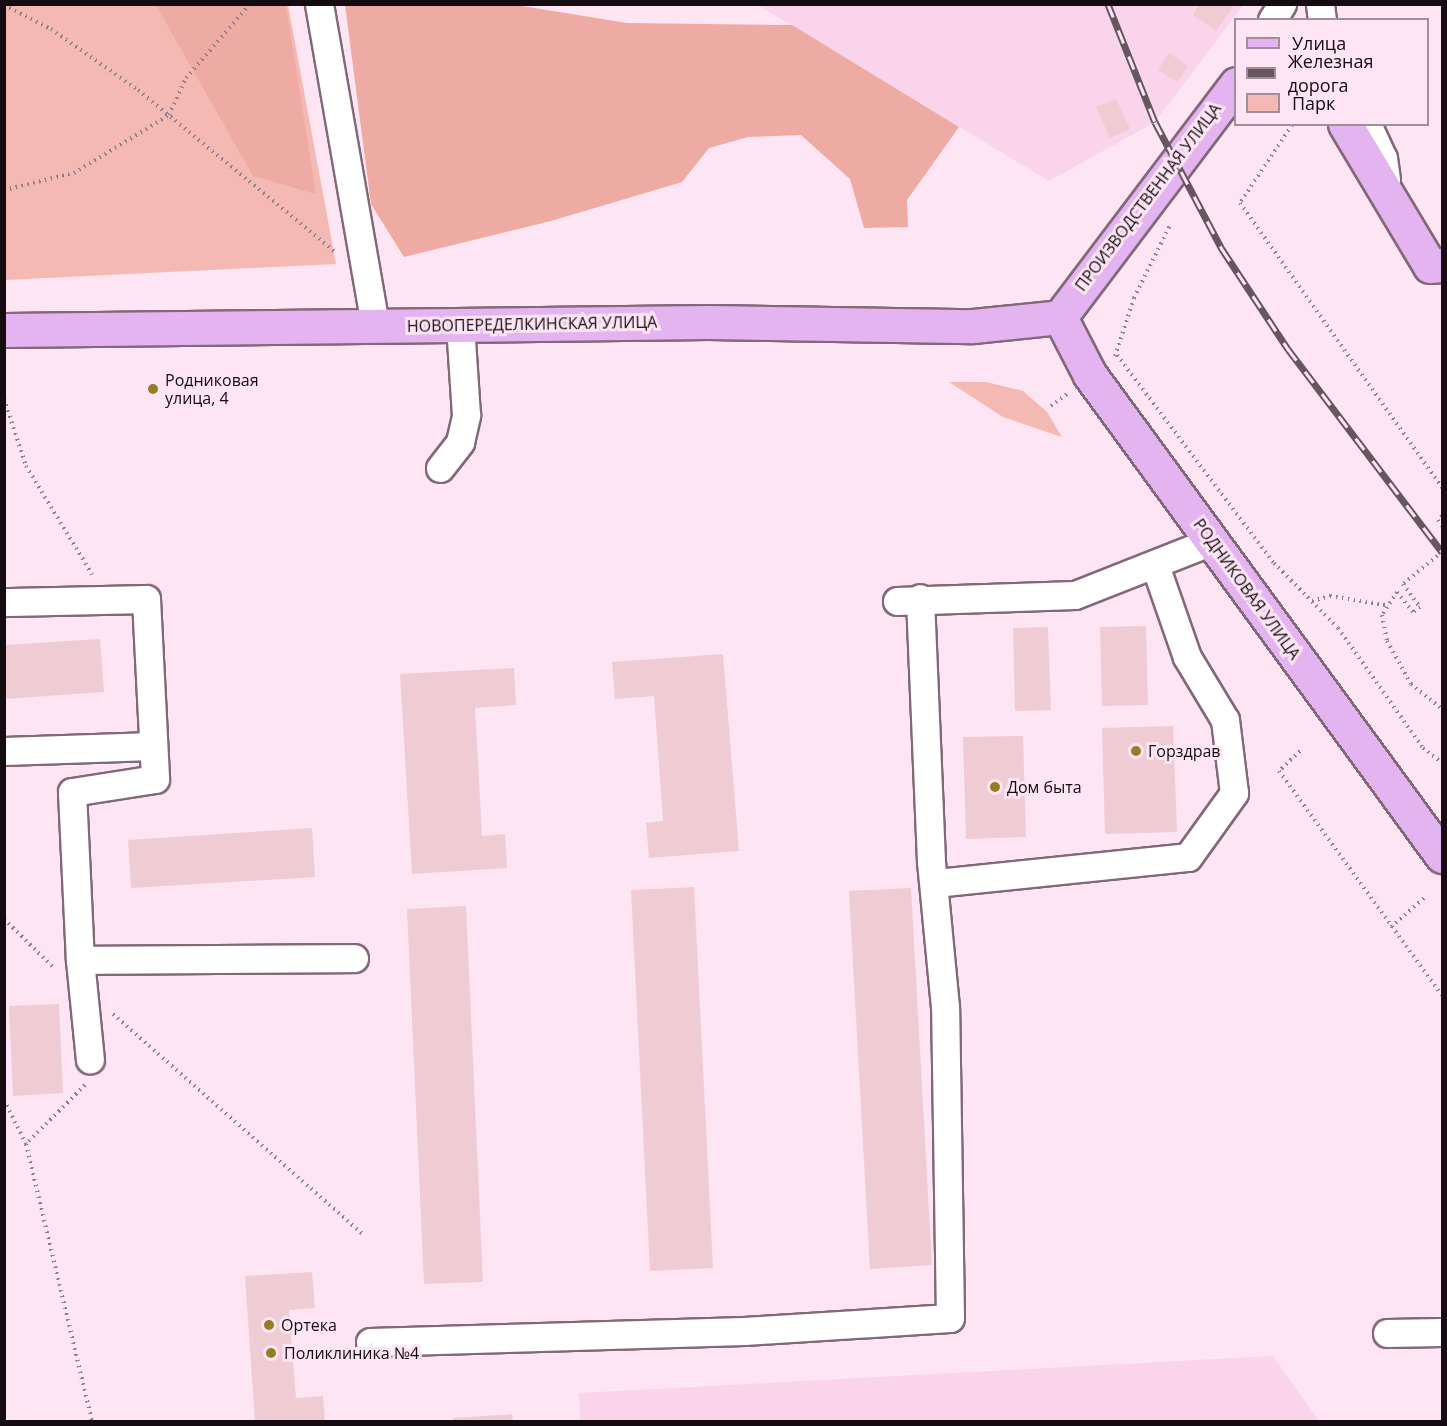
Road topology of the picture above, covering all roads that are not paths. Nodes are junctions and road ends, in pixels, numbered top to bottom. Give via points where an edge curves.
1 (319, 4) edge
2 (1282, 4) edge
3 (1273, 18) edge
4 (1234, 82) edge
5 (1346, 126) edge
6 (1368, 126) edge
7 (1387, 190) junction
8 (1438, 272) edge
9 (1060, 317) junction
10 (460, 324) junction
11 (375, 326) junction
12 (4, 330) edge
13 (440, 468) dead end
14 (1212, 541) junction
15 (1155, 565) junction
16 (4, 602) edge
17 (153, 746) junction
18 (4, 751) edge
19 (1443, 856) edge
20 (936, 883) junction
21 (354, 958) dead end
22 (80, 960) junction
23 (90, 1060) road end
24 (1443, 1332) edge
25 (1387, 1333) dead end
26 (370, 1342) dead end

1 - 11 street
2 - 3 street
4 - 9 main road, ПРОИЗВОДСТВЕННАЯ УЛИЦА
5 - 7 main road
6 - 7 street via 1383,158
7 - 8 main road
9 - 10 main road, НОВОПЕРЕДЕЛКИНСКАЯ УЛИЦА via 973,326
9 - 14 main road, РОДНИКОВАЯ УЛИЦА via 1090,375
10 - 11 main road, НОВОПЕРЕДЕЛКИНСКАЯ УЛИЦА
10 - 13 street via 466,415 460,442
11 - 12 main road, НОВОПЕРЕДЕЛКИНСКАЯ УЛИЦА
14 - 15 street
14 - 19 main road, РОДНИКОВАЯ УЛИЦА
15 - 20 street via 1076,595 908,600
15 - 20 street via 1187,657 1225,720 1234,793 1188,857
16 - 17 street via 146,599
17 - 18 street
17 - 22 street via 155,779 72,792
20 - 26 street via 945,1007 950,1318 744,1331
21 - 22 street
22 - 23 street
24 - 25 street

